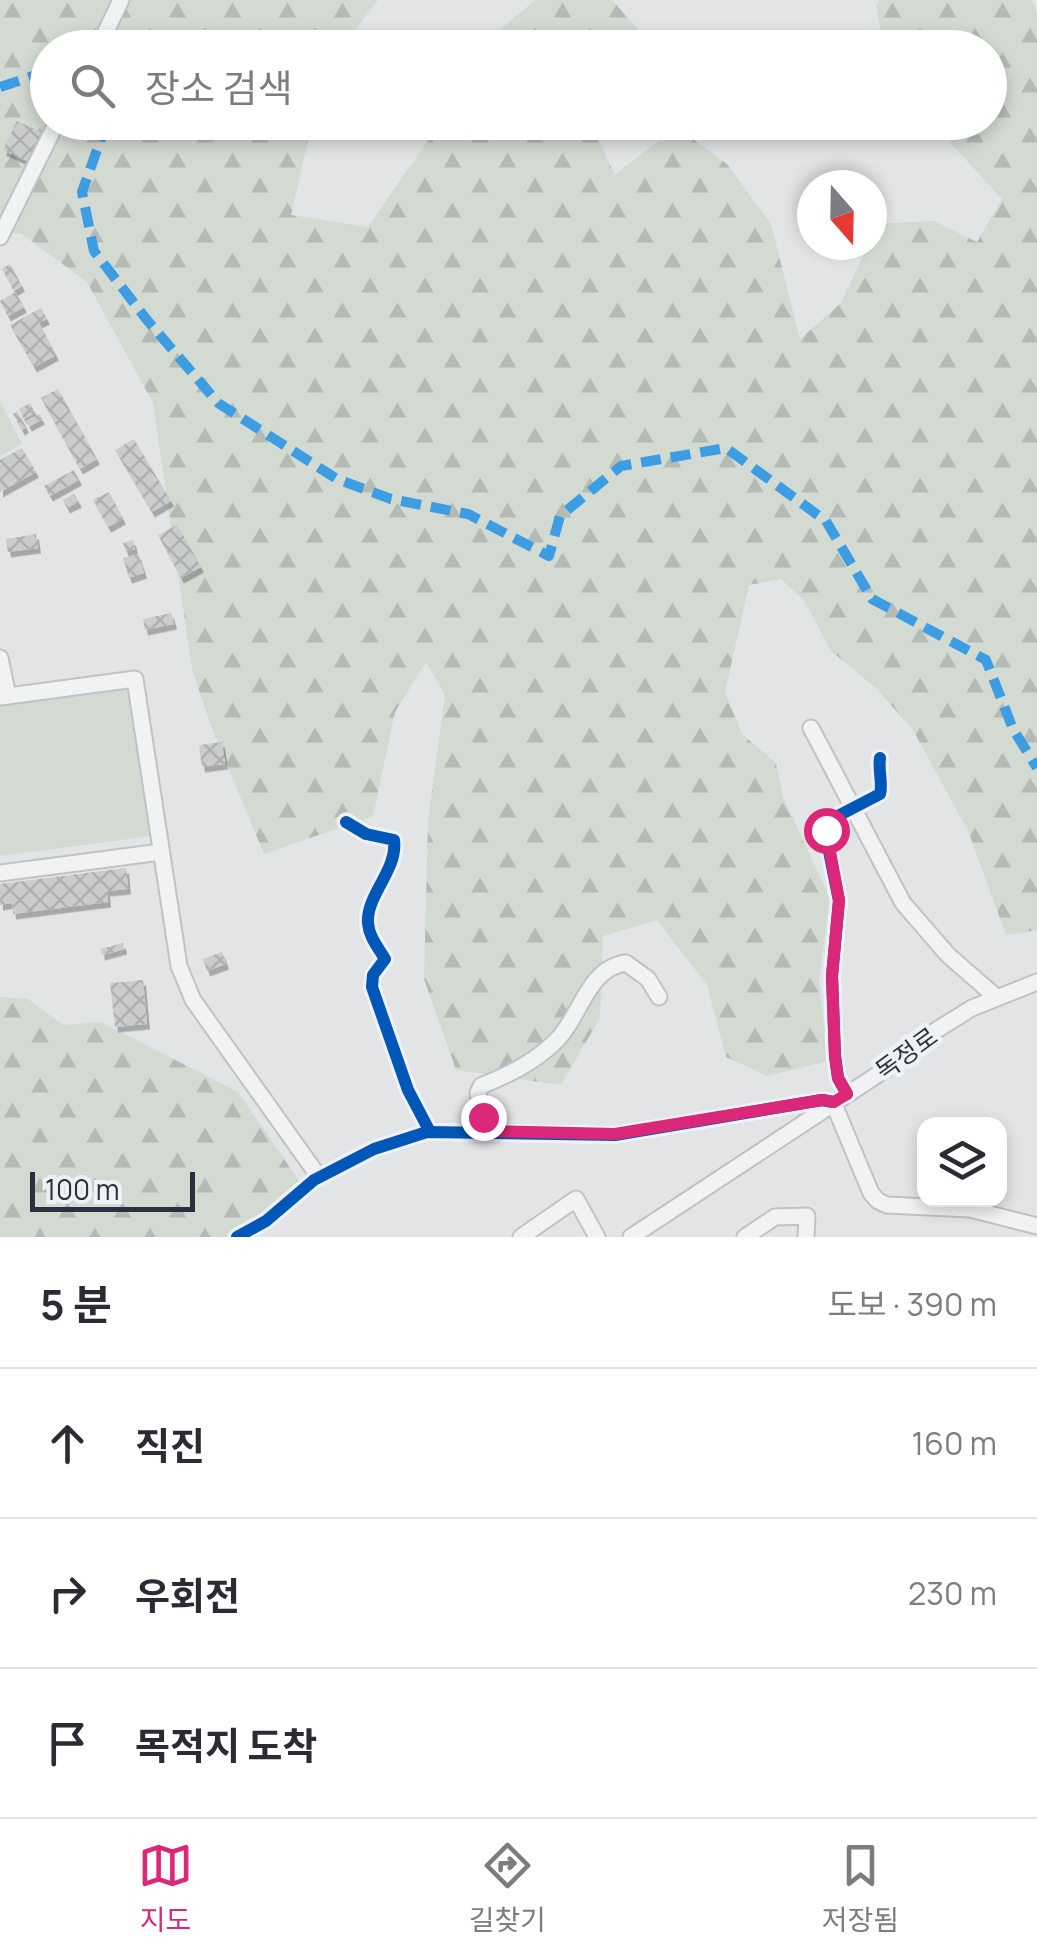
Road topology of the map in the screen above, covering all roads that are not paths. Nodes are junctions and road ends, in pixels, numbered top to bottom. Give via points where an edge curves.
1 (121, 0) edge
2 (107, 30) edge
3 (49, 140) edge
4 (0, 237) edge
5 (0, 658) edge
6 (4, 697) edge
7 (811, 728) dead end
8 (880, 758) dead end
9 (854, 810) junction
10 (346, 822) dead end
11 (161, 852) junction
12 (0, 874) edge
13 (1037, 982) edge
14 (658, 997) dead end
15 (996, 998) junction
16 (840, 1098) junction
17 (484, 1131) junction
18 (430, 1132) junction
19 (319, 1178) junction
20 (1037, 1226) edge
21 (238, 1237) edge
22 (521, 1237) edge
23 (597, 1237) edge
24 (631, 1237) edge
25 (745, 1237) edge
26 (806, 1237) edge

1 - 2 street
3 - 4 street
5 - 6 street
6 - 11 street via 135,679
7 - 9 street
8 - 9 street via 880,794
9 - 15 street via 912,914
9 - 16 street via 826,824 839,900 832,976
10 - 18 street via 394,840 368,913 373,942 385,959 372,987
11 - 12 street
11 - 19 street via 179,966 193,1000
13 - 15 street, 독정로
14 - 17 street via 648,978 626,963 604,970 555,1042 523,1067 480,1086
15 - 16 street, 독정로 via 927,1036
16 - 17 street via 615,1134
16 - 20 street via 878,1202 970,1209
16 - 24 street, 독정로
17 - 18 street
18 - 19 street via 374,1148
19 - 21 street
22 - 23 street via 576,1199
25 - 26 street via 775,1216 808,1216

